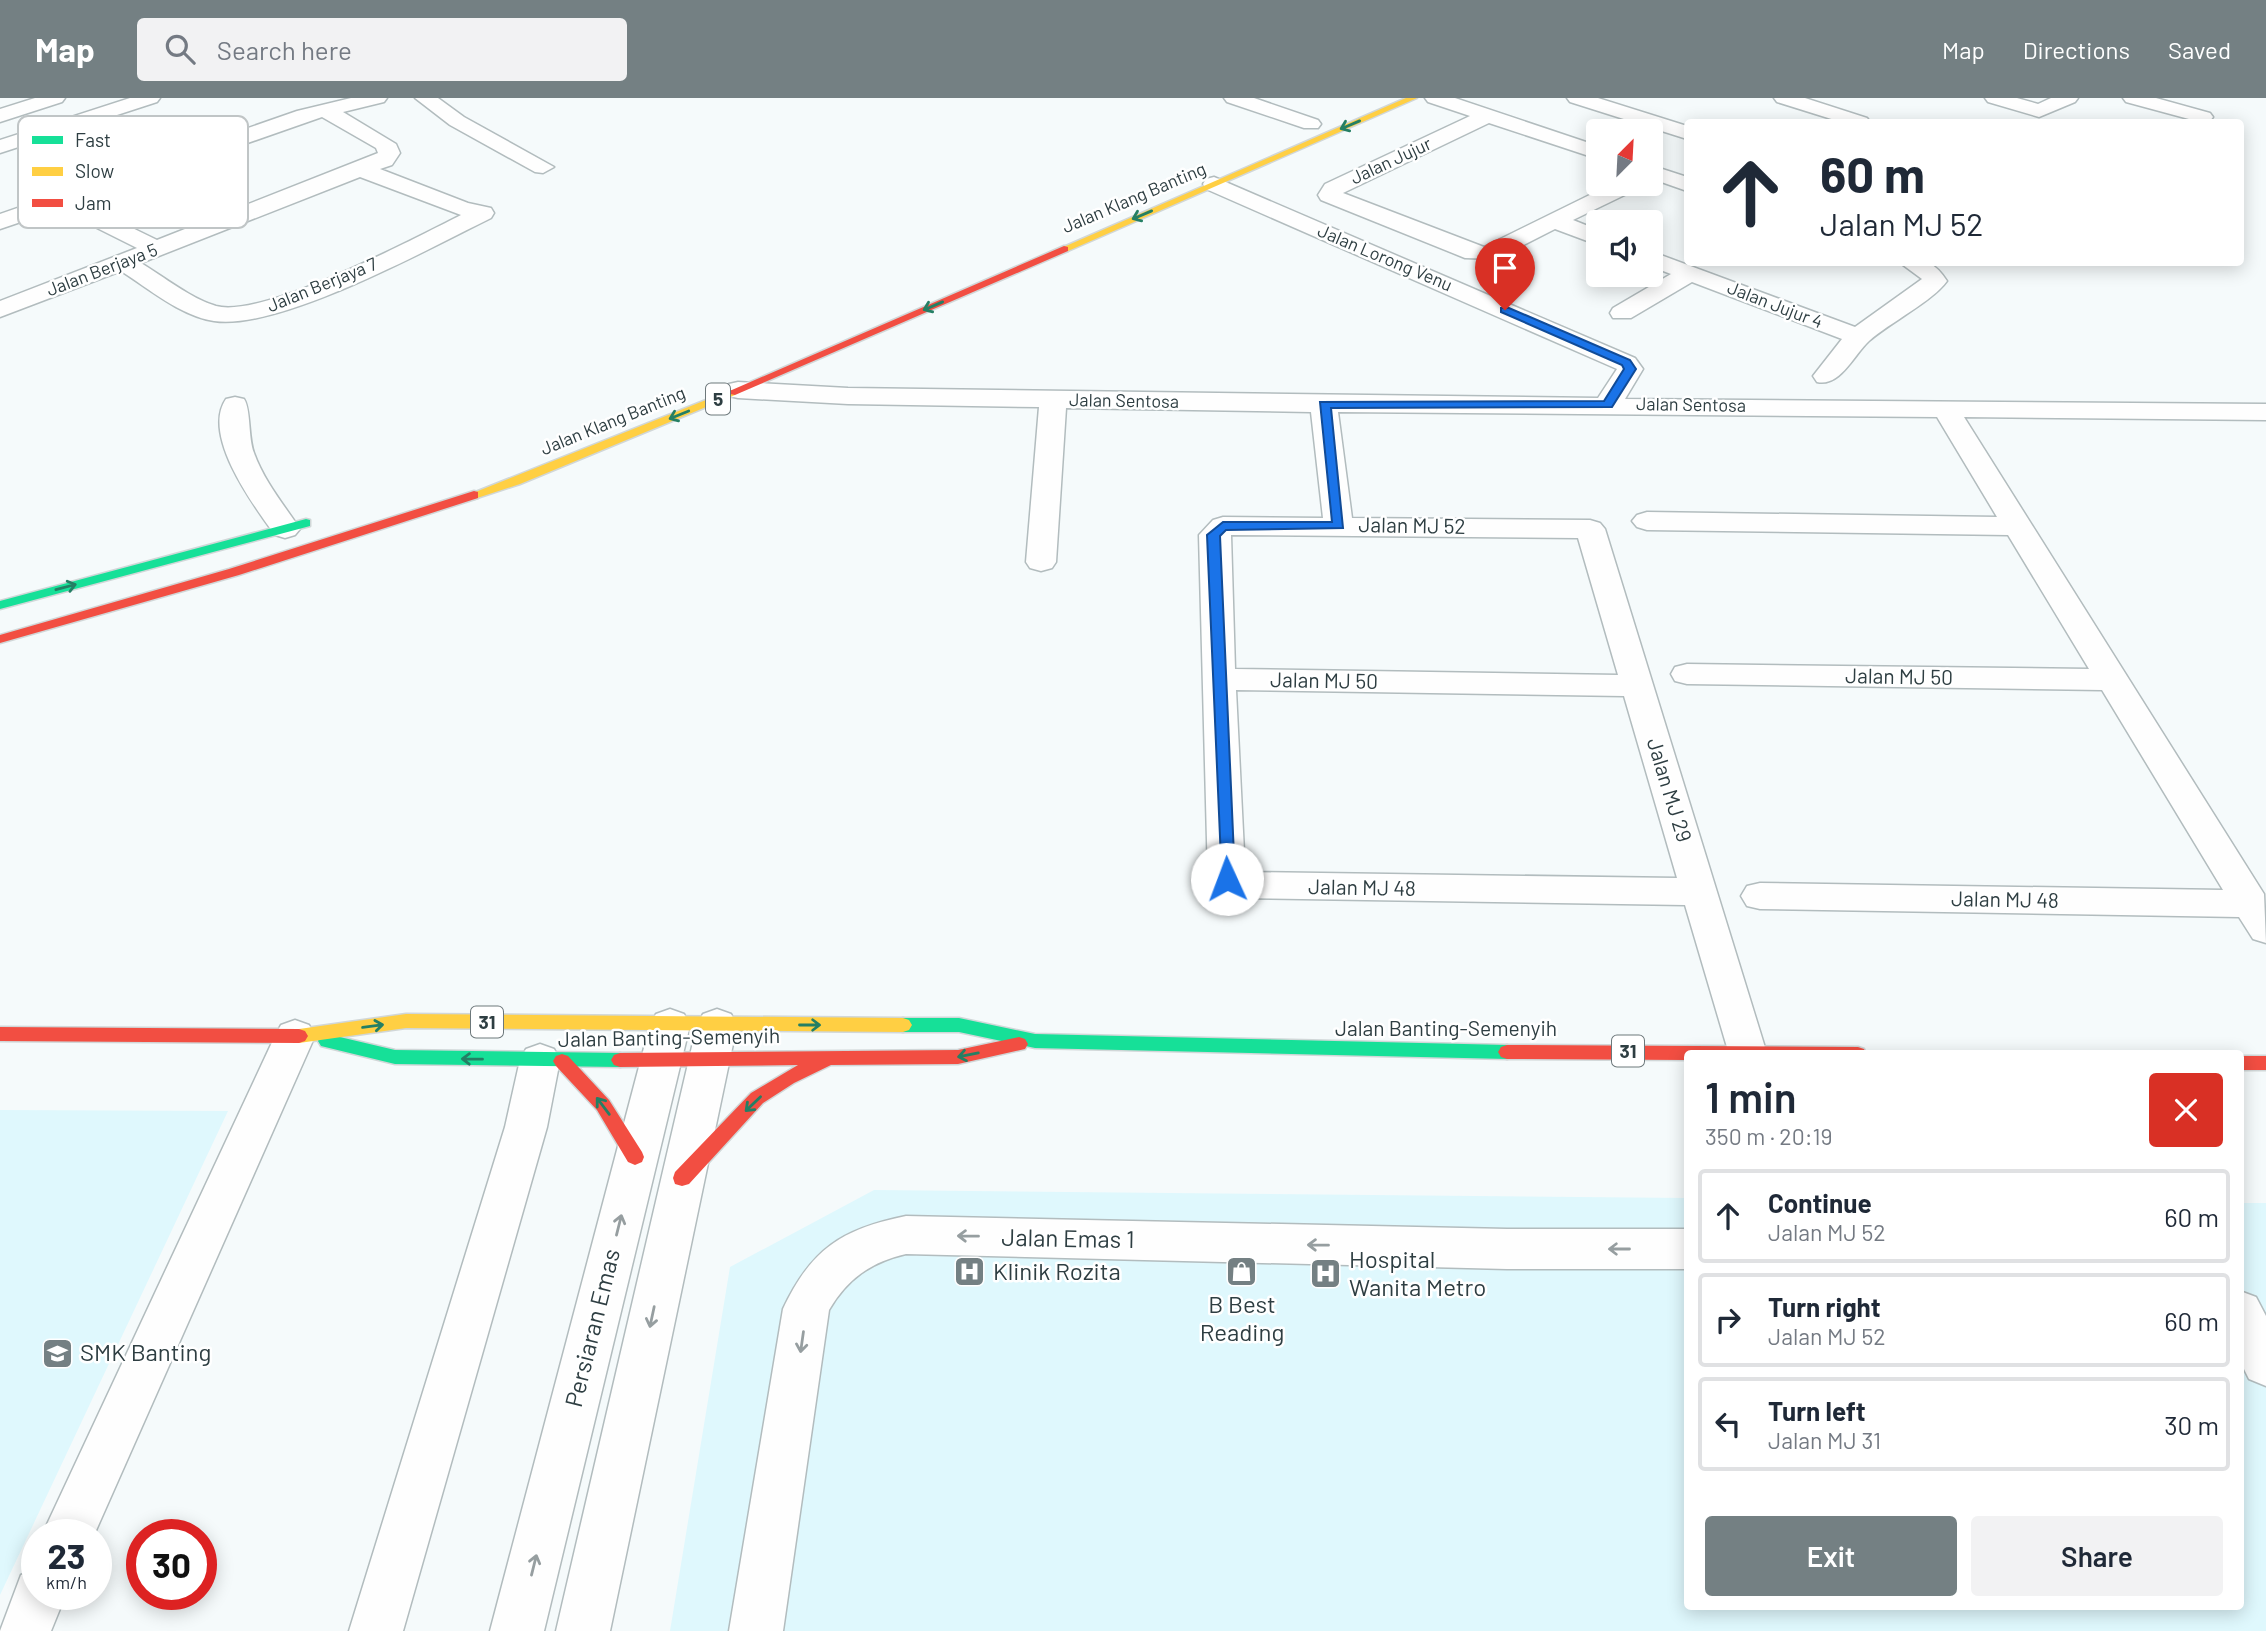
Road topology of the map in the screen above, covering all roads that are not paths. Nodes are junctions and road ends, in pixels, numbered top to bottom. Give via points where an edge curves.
1 (55, 98) edge
2 (149, 98) edge
3 (377, 98) edge
4 (425, 98) edge
5 (1234, 98) edge
6 (1373, 98) edge
7 (1413, 98) edge
8 (1435, 98) edge
9 (1577, 98) edge
10 (1784, 98) edge
11 (1995, 98) edge
12 (2068, 98) edge
13 (2133, 98) edge
14 (323, 109) junction
15 (2039, 111) junction
16 (0, 116) edge
17 (94, 116) edge
18 (1487, 116) junction
19 (2203, 117) dead end
20 (1850, 119) edge
21 (2051, 119) edge
22 (1311, 124) junction
23 (1684, 133) edge
24 (248, 135) edge
25 (1286, 135) dead end
26 (18, 141) edge
27 (0, 147) edge
28 (1586, 149) edge
29 (543, 167) dead end
30 (362, 170) junction
31 (1663, 176) edge
32 (1684, 183) edge
33 (1214, 184) junction
34 (1605, 196) edge
35 (248, 214) edge
36 (18, 215) edge
37 (1554, 221) junction
38 (0, 222) edge
39 (114, 228) edge
40 (211, 228) edge
41 (1586, 233) edge
42 (156, 249) junction
43 (122, 262) junction
44 (1663, 263) edge
45 (1918, 266) edge
46 (1691, 273) junction
47 (0, 310) edge
48 (1622, 313) dead end
49 (1859, 337) junction
50 (1826, 376) dead end
51 (738, 390) junction
52 (1053, 400) junction
53 (1324, 404) junction
54 (1608, 404) junction
55 (235, 405) dead end
56 (1945, 409) junction
57 (2263, 415) edge
58 (323, 517) dead end
59 (1647, 521) dead end
60 (1338, 525) junction
61 (2017, 526) junction
62 (285, 529) junction
63 (1590, 529) joint
64 (1041, 562) dead end
65 (0, 605) edge
66 (0, 639) edge
67 (1687, 674) dead end
68 (1221, 679) junction
69 (2112, 680) junction
70 (1637, 686) junction
71 (1699, 892) junction
72 (1760, 896) dead end
73 (2258, 916) edge
74 (0, 1034) edge
75 (300, 1036) junction
76 (1035, 1041) junction
77 (665, 1042) junction
78 (714, 1042) junction
79 (1748, 1050) edge
80 (1684, 1051) edge
81 (832, 1057) junction
82 (551, 1061) junction
83 (2244, 1063) edge
84 (2266, 1063) edge
85 (635, 1157) junction
86 (682, 1178) junction
87 (1684, 1249) edge
88 (2244, 1320) edge
89 (2266, 1364) edge
90 (75, 1519) edge
91 (33, 1610) edge
92 (24, 1631) edge
93 (376, 1631) edge
94 (517, 1631) edge
95 (585, 1631) edge
96 (755, 1631) edge

1 - 16 street
2 - 17 street
3 - 14 street
4 - 29 street via 457,121
5 - 22 street
6 - 22 main road
7 -> 33 main road, Jalan Klang Banting / 5
8 - 18 street
9 - 23 street
10 - 20 street
11 - 15 street
12 - 15 street
13 - 19 street
14 - 24 street
14 - 30 street, Jalan Berjaya 5 via 385,145 389,153 384,160
15 - 21 street
18 - 28 street
18 - 37 street, Jalan Jujur via 1332,189 1329,195 1473,253 1488,254
22 - 25 main road
26 - 27 street
30 - 35 street, Jalan Berjaya 5
30 - 43 street, Jalan Berjaya 7 via 483,214 268,309 244,314 212,313
31 - 32 street
33 -> 51 main road, Jalan Klang Banting / 5
33 - 54 street, Jalan Lorong Venu via 1626,363 1630,369
34 - 37 street
36 - 38 street
37 - 41 street
39 - 42 street
40 - 42 street, Jalan Berjaya 5
42 - 43 street, Jalan Berjaya 5
43 - 47 street, Jalan Berjaya 5
44 - 46 street, Jalan Jujur 4
45 - 49 street via 1935,281
46 - 48 street
46 - 49 street, Jalan Jujur 4
49 - 50 street via 1839,354
51 - 52 street, Jalan Sentosa
51 -> 66 main road, Jalan Klang Banting / 5 via 516,481 234,572
52 - 53 street, Jalan Sentosa
52 - 64 street
53 - 54 street, Jalan Sentosa
53 - 60 street
54 - 56 street, Jalan Sentosa
55 - 62 street via 231,424 236,450
56 - 57 street, Jalan Sentosa
56 - 61 street
58 - 62 main road
59 - 61 street
60 - 63 street, Jalan MJ 52
60 - 68 street, Jalan MJ 52 via 1223,526 1217,530
61 - 69 street
65 -> 62 main road
63 - 70 street, Jalan MJ 29
67 - 69 street, Jalan MJ 50
68 - 70 street, Jalan MJ 50
68 - 71 street, Jalan MJ 48 via 1227,879 1234,885
69 - 73 street
70 - 71 street, Jalan MJ 29
71 - 79 street, Jalan MJ 29
72 - 73 street, Jalan MJ 48
74 - 75 main road, Jalan Banting-Semenyih / 31
75 -> 77 main road, Jalan Banting-Semenyih / 31 via 406,1021
82 -> 75 main road, Jalan Banting-Semenyih / 31 via 395,1058
75 - 90 street
78 -> 76 main road, Jalan Banting-Semenyih / 31 via 959,1025
76 - 80 main road, Jalan Banting-Semenyih / 31 via 1399,1051
76 -> 81 main road, Jalan Banting-Semenyih / 31 via 958,1057
77 - 78 main road, Jalan Banting-Semenyih / 31
77 - 78 main road, Jalan Banting-Semenyih / 31
77 - 82 main road, Jalan Banting-Semenyih / 31
77 - 85 street, Persiaran Emas
78 - 81 main road, Jalan Banting-Semenyih / 31
78 - 86 street
81 -> 86 main road via 757,1098
85 -> 82 main road via 603,1105
82 - 93 street via 526,1127
83 - 84 main road
94 -> 85 street, Persiaran Emas
86 -> 95 street
87 -> 96 street, Jalan Emas 1 via 906,1235 881,1239 837,1262 817,1284 806,1309
88 - 89 street
91 - 92 street

